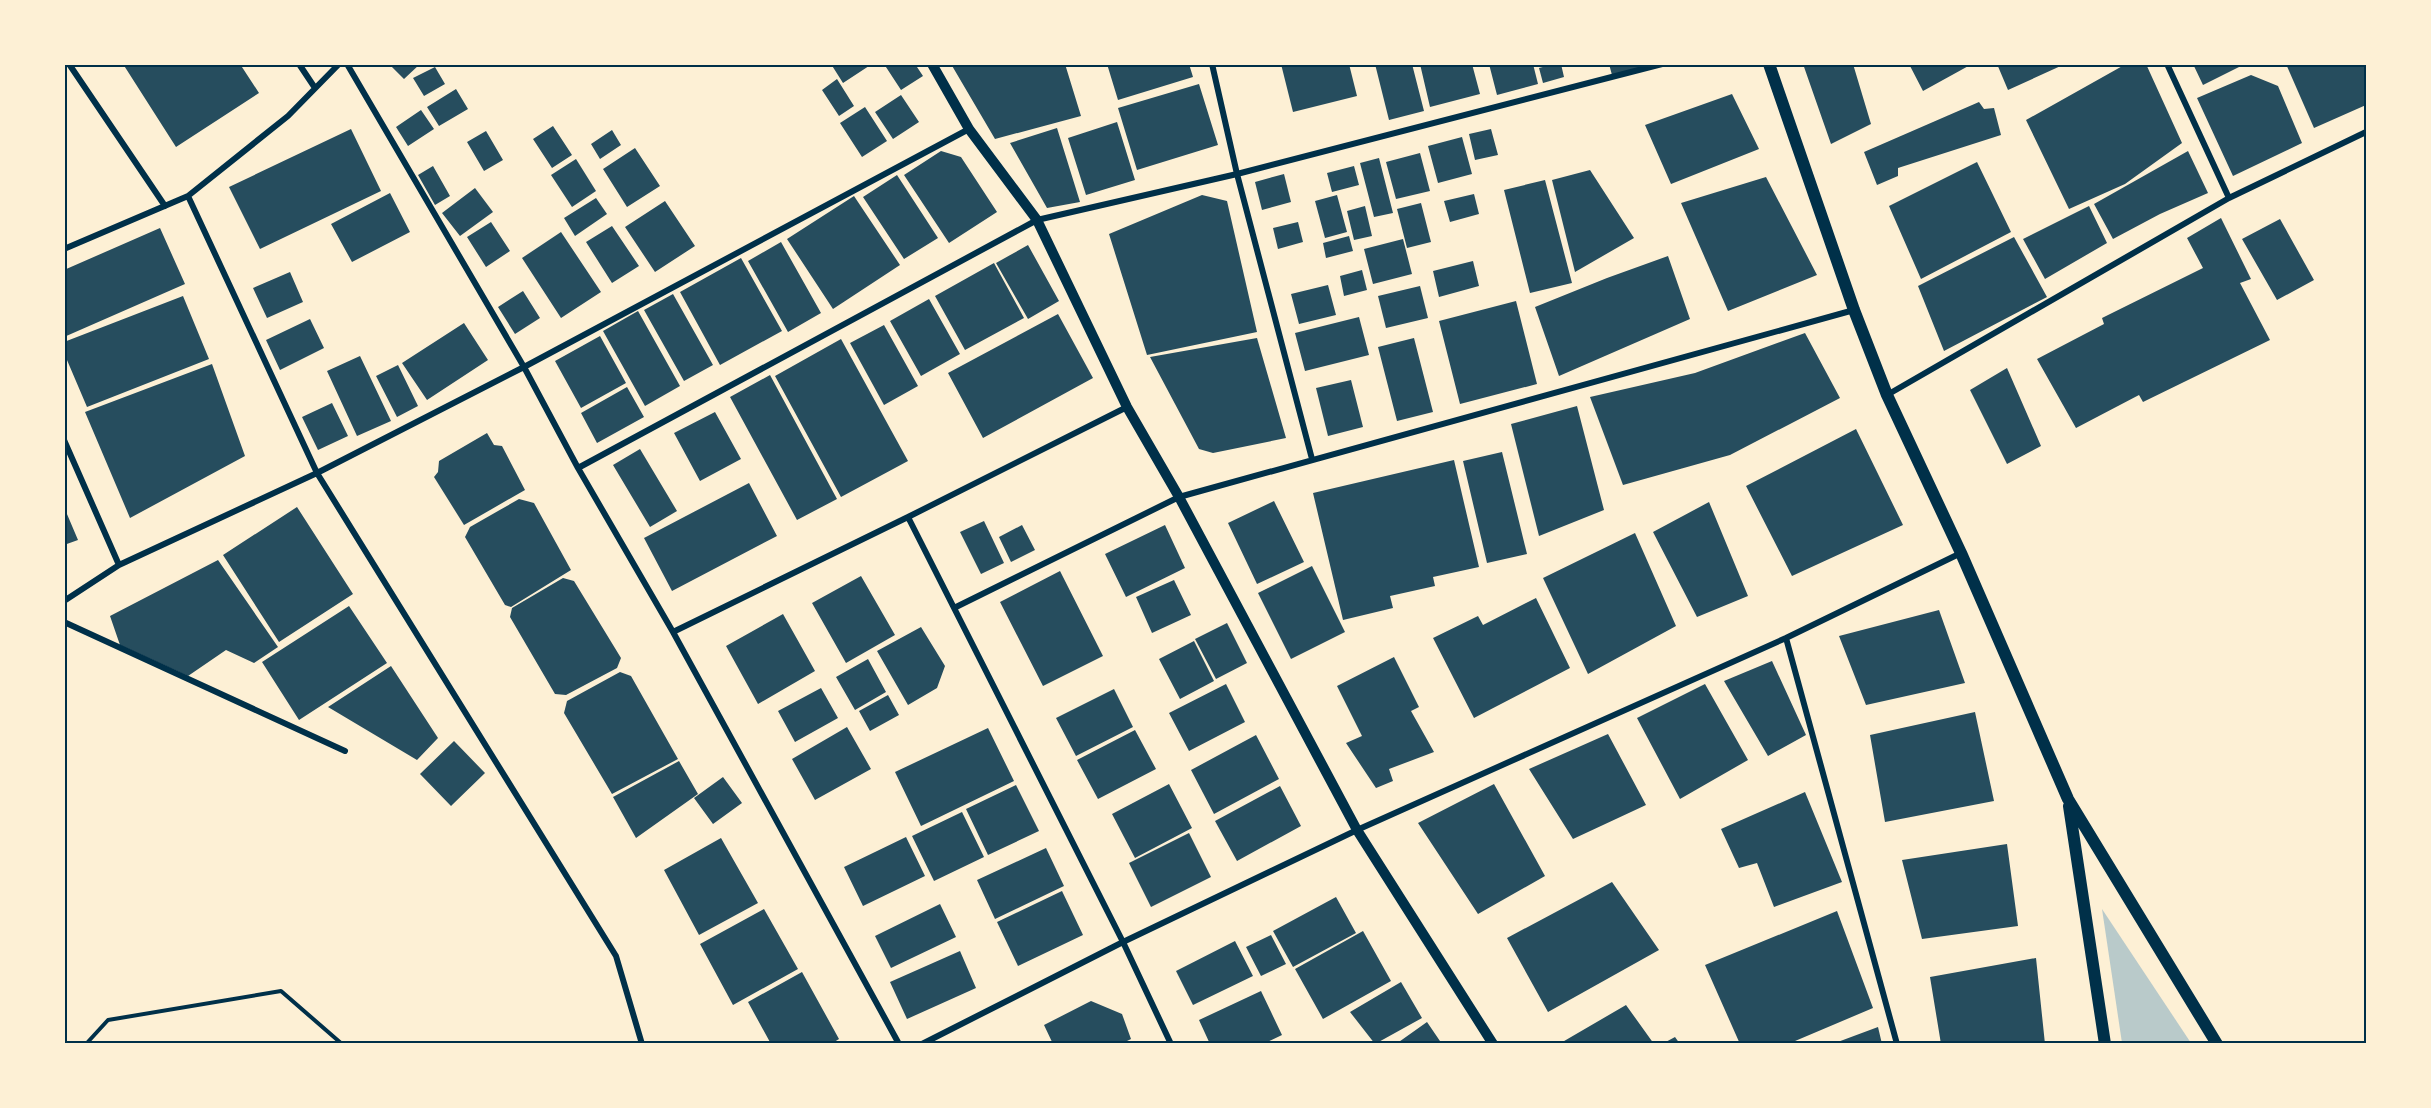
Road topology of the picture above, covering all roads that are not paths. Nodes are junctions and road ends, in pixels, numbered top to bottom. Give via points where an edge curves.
1 (69, 64) edge
2 (299, 64) edge
3 (339, 64) edge
4 (347, 64) edge
5 (932, 64) edge
6 (1212, 64) edge
7 (1662, 64) edge
8 (1769, 64) edge
9 (2167, 64) edge
10 (315, 88) junction
11 (969, 129) junction
12 (2367, 132) edge
13 (1238, 174) junction
14 (188, 196) junction
15 (2229, 198) junction
16 (165, 206) junction
17 (1036, 220) junction
18 (64, 249) edge
19 (1854, 310) junction
20 (524, 367) junction
21 (1887, 395) junction
22 (1127, 407) junction
23 (64, 440) edge
24 (1312, 459) junction
25 (578, 468) junction
26 (317, 473) junction
27 (1179, 496) junction
28 (908, 517) junction
29 (1961, 553) junction
30 (119, 565) junction
31 (64, 601) edge
32 (954, 608) junction
33 (64, 622) edge
34 (673, 632) junction
35 (1786, 638) junction
36 (345, 751) dead end
37 (2068, 799) junction
38 (1357, 830) junction
39 (1123, 942) junction
40 (642, 1044) edge
41 (899, 1044) edge
42 (922, 1044) edge
43 (1171, 1044) edge
44 (1493, 1044) edge
45 (1897, 1044) edge
46 (2105, 1044) edge
47 (2217, 1044) edge

1 - 16 street
2 - 10 street
3 - 10 street
4 - 20 street
5 - 11 street
6 - 13 street
7 - 13 street
8 - 19 main road
9 - 15 street
10 - 14 street via 288,116
11 - 17 street
11 - 20 street
12 - 15 street
13 - 17 street
13 - 24 street
14 - 16 street
14 - 26 street
15 - 21 street
16 - 18 street
17 - 22 street
17 - 25 street
19 - 21 main road
19 - 24 street
20 - 25 street
20 - 26 street
21 - 29 main road
22 - 27 street
22 - 28 street
23 - 30 street
24 - 27 street
25 - 34 street
26 - 30 street
26 - 40 street via 616,956
27 - 32 street
27 - 38 street
28 - 32 street
28 - 34 street
29 - 35 street
29 - 37 main road
30 - 31 street
32 - 39 street
33 - 36 street
34 - 41 street
35 - 38 street
35 - 45 street
37 - 46 main road
37 - 47 main road
38 - 39 street
38 - 44 street
39 - 42 street
39 - 43 street

